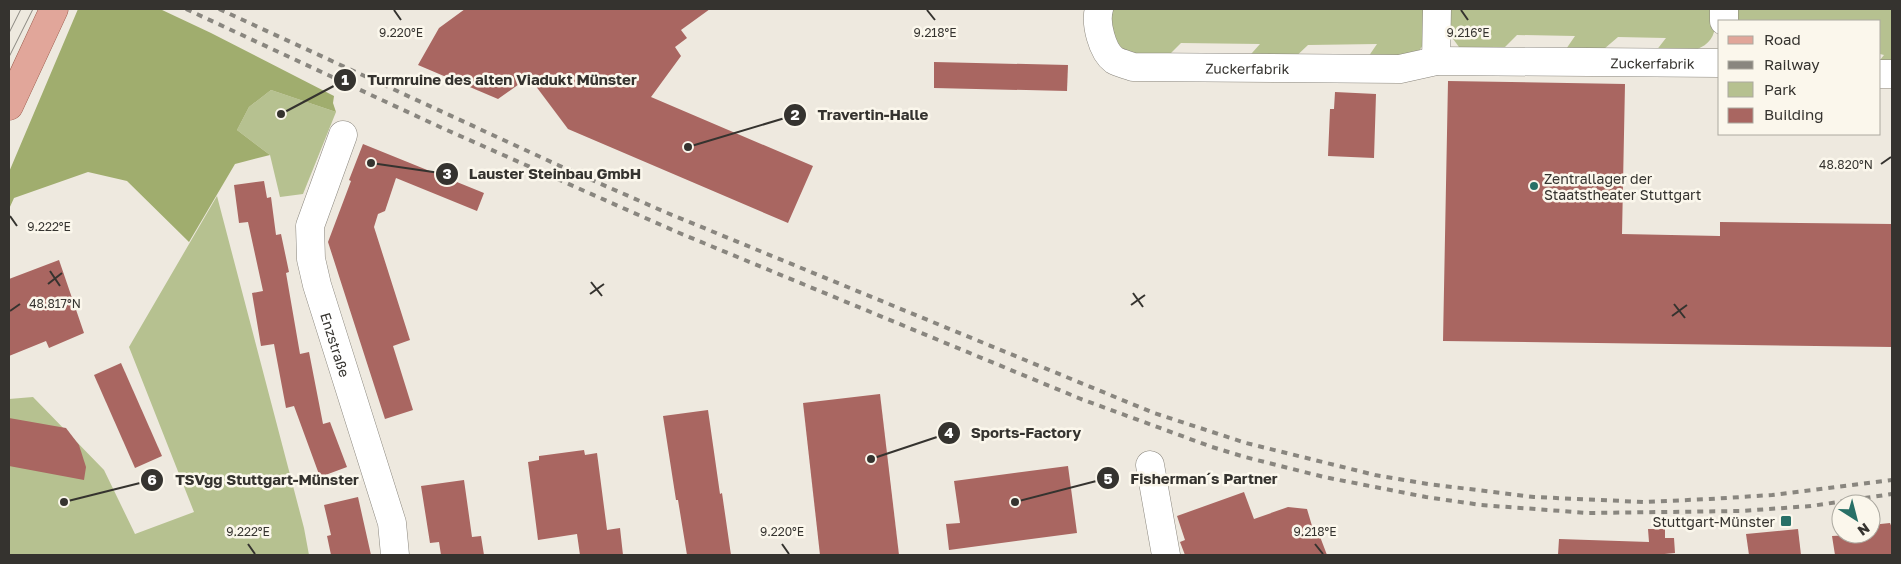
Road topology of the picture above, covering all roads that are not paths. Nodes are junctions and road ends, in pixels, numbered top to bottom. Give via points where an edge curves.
1 (54, 9) edge
2 (1098, 9) edge
3 (1437, 9) edge
4 (1436, 61) junction
5 (1718, 63) edge
6 (9, 106) edge
7 (343, 135) dead end
8 (1150, 464) dead end
9 (395, 555) edge
10 (1166, 555) edge

1 - 6 main road
2 - 4 street, Zuckerfabrik via 1101,42 1114,60 1133,67 1400,69
3 - 4 street
4 - 5 street, Zuckerfabrik
7 - 9 street, Enzstraße via 310,226 311,259 392,523
8 - 10 street

